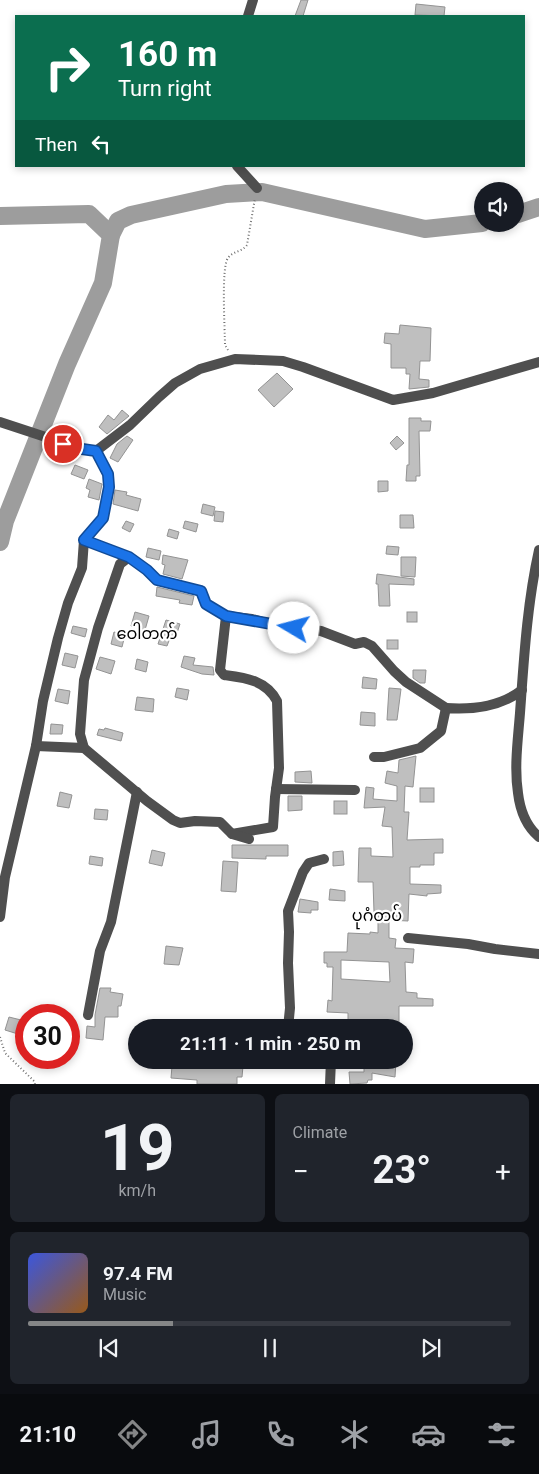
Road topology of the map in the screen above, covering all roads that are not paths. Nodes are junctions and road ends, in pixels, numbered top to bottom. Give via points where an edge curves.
1 (253, 0) edge
2 (248, 15) edge
3 (238, 167) edge
4 (257, 188) road end
5 (539, 362) edge
6 (0, 422) edge
7 (96, 451) junction
8 (84, 540) junction
9 (539, 550) edge
10 (129, 557) junction
11 (226, 616) junction
12 (522, 690) junction
13 (446, 708) junction
14 (36, 746) junction
15 (84, 748) junction
16 (374, 758) dead end
17 (276, 789) junction
18 (355, 790) dead end
19 (137, 792) junction
20 (232, 834) junction
21 (539, 837) edge
22 (249, 840) dead end
23 (324, 859) dead end
24 (0, 917) edge
25 (408, 938) dead end
26 (539, 954) edge
27 (88, 1015) dead end
28 (289, 1019) edge
29 (331, 1069) edge
30 (330, 1084) edge

1 - 2 street
3 - 4 street
5 - 7 street via 433,393 393,400 303,366 283,361 235,359 200,369 175,384
6 - 7 street via 63,444
7 - 8 street via 108,474 109,487 103,518
8 - 10 street
8 - 14 street via 82,568 58,638
9 - 12 street via 525,635
10 - 11 street via 157,580 201,591 206,604
10 - 15 street via 120,564 87,667 80,734
11 - 13 street via 321,631 355,644 364,642 372,646 406,682
11 - 17 street via 220,670 224,675 249,678 265,686 277,701 279,768
12 - 13 street via 496,705
12 - 21 street via 516,771 518,794 526,822
13 - 16 street via 441,732 420,748
14 - 15 street
14 - 24 street via 5,877
15 - 19 street
17 - 18 street
17 - 20 street via 273,827
19 - 20 street via 180,823 220,822
19 - 27 street via 111,922 100,951
20 - 22 street
23 - 28 street via 309,863 288,911
25 - 26 street
29 - 30 street

